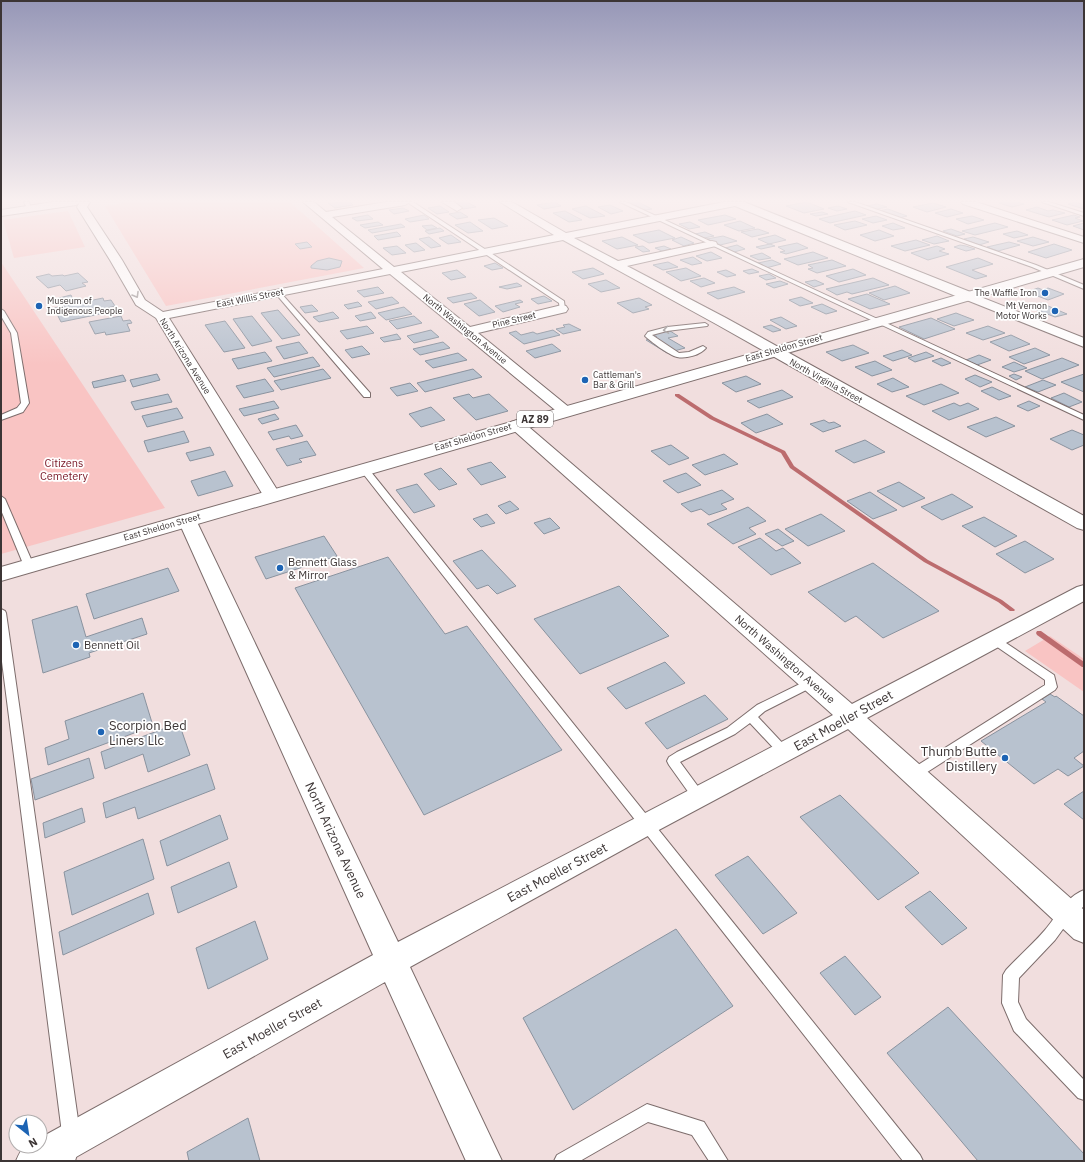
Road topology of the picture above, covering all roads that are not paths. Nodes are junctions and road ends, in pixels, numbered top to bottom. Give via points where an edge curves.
1 (114, 256) edge
2 (374, 256) edge
3 (466, 256) edge
4 (493, 256) edge
5 (599, 256) edge
6 (656, 256) edge
7 (739, 256) edge
8 (870, 256) edge
9 (1003, 256) edge
10 (1084, 263) edge
11 (615, 265) junction
12 (392, 271) junction
13 (1048, 273) junction
14 (1084, 287) edge
15 (278, 293) junction
16 (968, 296) junction
17 (562, 309) joint
18 (1, 311) edge
19 (161, 316) junction
20 (879, 321) junction
21 (705, 325) dead end
22 (467, 332) junction
23 (1084, 343) edge
24 (704, 348) dead end
25 (773, 351) junction
26 (367, 395) dead end
27 (565, 411) junction
28 (1, 418) edge
29 (1084, 418) edge
30 (517, 425) junction
31 (364, 469) junction
32 (272, 496) junction
33 (1, 499) edge
34 (187, 520) junction
35 (1084, 524) edge
36 (29, 566) junction
37 (1, 574) edge
38 (1084, 592) edge
39 (1, 613) edge
40 (994, 638) junction
41 (812, 682) junction
42 (750, 716) junction
43 (850, 716) junction
44 (784, 752) junction
45 (914, 774) junction
46 (699, 796) junction
47 (646, 824) junction
48 (1078, 913) edge
49 (392, 961) junction
50 (1084, 1092) edge
51 (69, 1151) edge
52 (34, 1161) edge
53 (484, 1161) edge
54 (563, 1161) edge
55 (719, 1161) edge
56 (914, 1161) edge

1 -> 19 street, North Arizona Avenue via 140,302
2 - 12 street, North Washington Avenue
3 - 12 street, East Willis Street
4 - 17 lane via 562,302
5 - 11 street, North Virginia Street
6 - 11 street
7 - 20 lane
8 - 16 main road
9 - 13 lane
10 - 13 main road, East Sheldon Street / AZ 89
11 - 25 street, North Virginia Street
12 - 15 street, East Willis Street
12 - 22 street, North Washington Avenue
13 - 14 lane
13 - 16 main road, East Sheldon Street / AZ 89
15 - 19 street, East Willis Street
15 - 26 lane
16 - 20 main road, East Sheldon Street / AZ 89
16 - 23 street
17 - 22 street, Pine Street
18 - 28 lane via 14,333 25,403 20,410
19 - 32 street, North Arizona Avenue
20 - 25 main road, East Sheldon Street / AZ 89
20 - 29 lane
21 -> 24 lane via 668,329 650,333 648,336 677,355 682,356
22 - 27 street, North Washington Avenue
25 - 27 main road, East Sheldon Street / AZ 89
25 - 35 street, North Virginia Street
27 - 30 main road, East Sheldon Street / AZ 89
30 - 31 main road, East Sheldon Street / AZ 89
30 - 41 street, North Washington Avenue
31 - 32 main road, East Sheldon Street / AZ 89
31 - 47 lane
32 - 34 main road, East Sheldon Street / AZ 89
33 - 36 lane
34 - 36 main road, East Sheldon Street / AZ 89
34 - 49 street, North Arizona Avenue
36 - 37 main road, East Sheldon Street / AZ 89
38 - 40 street, East Moeller Street
39 - 51 lane
40 - 43 street, East Moeller Street
40 - 45 lane via 1050,678 1051,687
41 - 42 lane
41 - 43 street, North Washington Avenue
42 - 44 lane
42 - 46 lane via 731,731 673,761
43 - 44 street, East Moeller Street
43 - 45 street, North Washington Avenue
44 - 46 street, East Moeller Street
45 - 48 street, North Washington Avenue
46 - 47 street, East Moeller Street
47 - 49 street, East Moeller Street
47 - 56 lane
48 - 50 lane via 1050,934 1011,975 1010,1002 1020,1025
49 - 51 street, East Moeller Street
49 - 53 street, North Arizona Avenue
51 - 52 street, East Moeller Street
54 - 55 lane via 647,1113 698,1128

